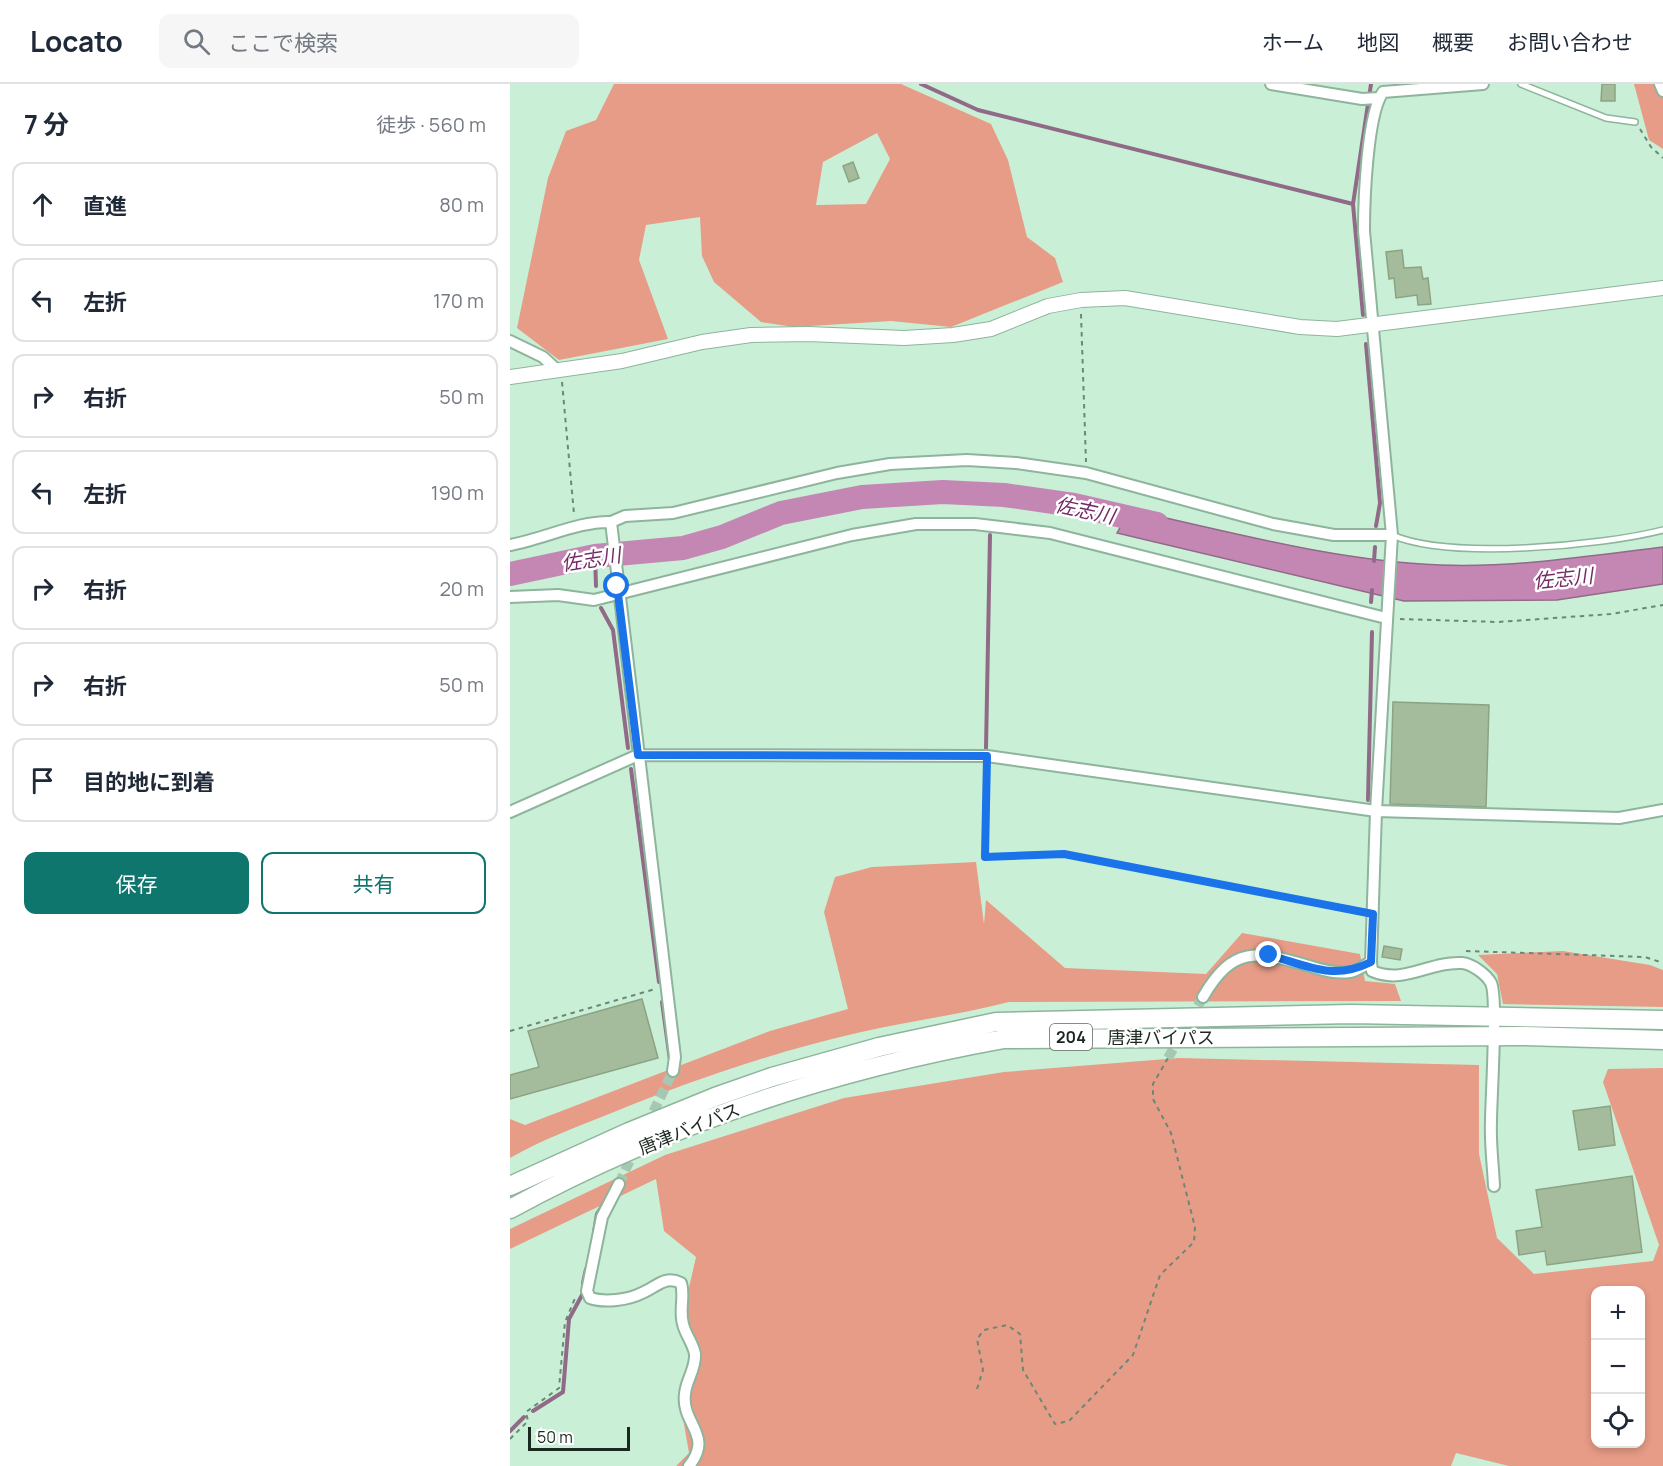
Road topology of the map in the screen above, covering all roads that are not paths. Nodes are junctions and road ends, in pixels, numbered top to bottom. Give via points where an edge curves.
1 (1271, 84) edge
2 (1483, 84) edge
3 (1521, 84) edge
4 (1660, 84) edge
5 (1663, 91) edge
6 (1378, 98) junction
7 (1635, 122) road end
8 (1663, 288) edge
9 (1374, 326) junction
10 (510, 341) edge
11 (558, 371) junction
12 (510, 377) edge
13 (611, 525) junction
14 (1663, 530) edge
15 (1392, 535) junction
16 (510, 545) edge
17 (617, 591) junction
18 (510, 597) edge
19 (1386, 618) junction
20 (638, 755) junction
21 (1663, 810) edge
22 (510, 812) edge
23 (1376, 812) junction
24 (1371, 962) junction
25 (1203, 997) tunnel mouth
26 (1494, 1017) junction
27 (1663, 1020) edge
28 (1492, 1037) junction
29 (1663, 1040) edge
30 (673, 1071) tunnel mouth
31 (619, 1184) tunnel mouth
32 (510, 1186) edge
33 (1494, 1186) dead end
34 (510, 1209) edge
35 (689, 1466) edge

1 - 6 street via 1362,99
2 - 6 street via 1390,90
3 - 7 lane via 1606,118
4 - 5 street
6 - 9 street via 1364,207
8 - 9 street
9 - 11 street via 1300,327 1125,298 1081,300 1048,306 990,329 953,335 751,335
9 - 15 street
10 - 11 street via 543,357
11 - 12 street
13 - 15 street via 625,516 673,513 837,473 890,464 967,460 1086,473 1273,524 1334,535
13 - 16 street via 592,522 539,540
13 - 17 street
14 - 15 lane via 1552,546 1442,547
15 - 19 street
17 - 18 street via 594,600 558,595
17 - 19 street via 852,535 916,524 975,524 1050,533
17 - 20 street
19 - 23 street
20 - 22 street
20 - 23 street via 987,756
20 - 30 street via 675,1057
21 - 23 street via 1618,818
23 - 24 street
24 - 25 street via 1352,972 1329,972 1269,955 1239,958 1217,974
24 - 26 street via 1372,971 1386,977 1463,963 1480,971 1492,984
26 - 27 highway, 唐津バイパス / 204
26 - 28 street
26 - 32 highway, 唐津バイパス / 204 via 1351,1014 996,1022 879,1047 772,1077 629,1132
28 - 29 highway, 唐津バイパス / 204
28 - 33 street
28 - 34 highway, 唐津バイパス / 204 via 1004,1039 927,1053 776,1094 637,1149
31 - 35 street via 602,1217 587,1291 590,1298 598,1300 628,1298 664,1280 681,1283 682,1323 695,1353 684,1394 699,1439 699,1454

